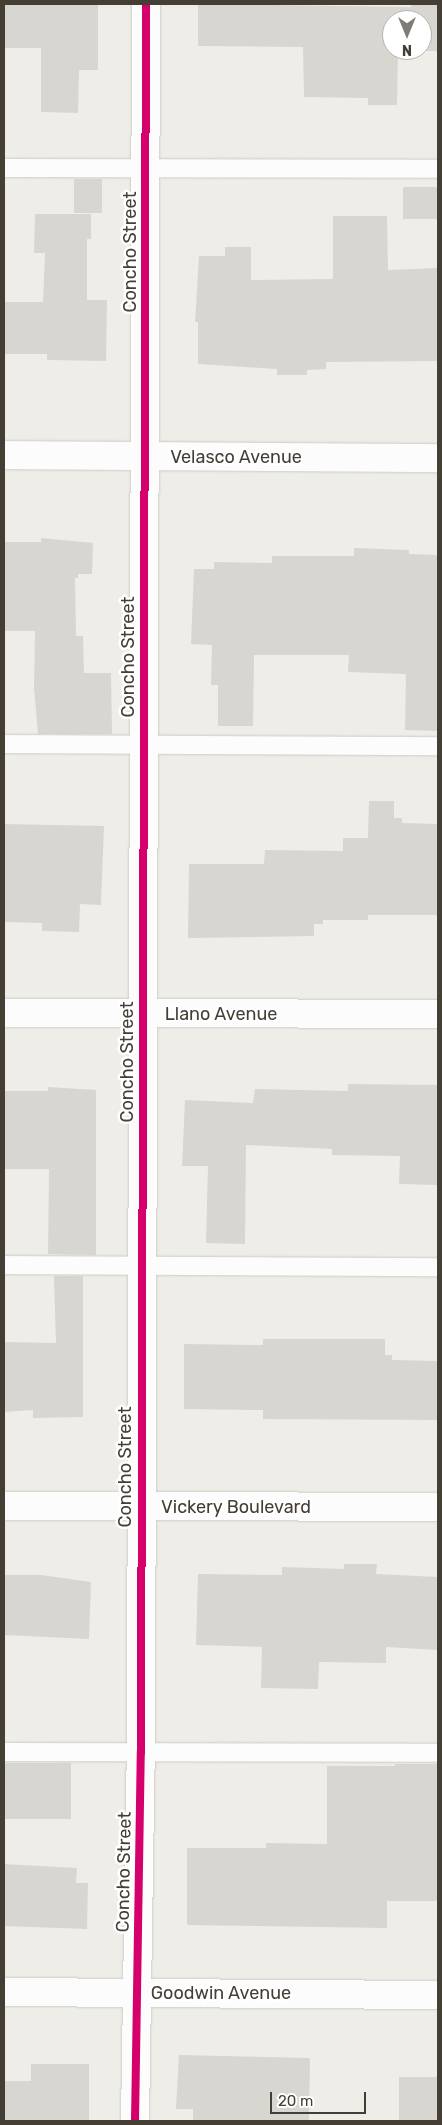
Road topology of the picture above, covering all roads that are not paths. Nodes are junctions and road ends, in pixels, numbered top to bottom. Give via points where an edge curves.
1 (146, 4) edge
2 (4, 168) edge
3 (145, 168) junction
4 (438, 169) edge
5 (4, 455) edge
6 (144, 456) junction
7 (438, 458) edge
8 (4, 744) edge
9 (143, 744) junction
10 (438, 746) edge
11 (4, 1013) edge
12 (142, 1013) junction
13 (438, 1014) edge
14 (4, 1266) edge
15 (141, 1267) junction
16 (438, 1267) edge
17 (4, 1506) edge
18 (140, 1507) junction
19 (438, 1508) edge
20 (4, 1752) edge
21 (141, 1753) junction
22 (438, 1753) edge
23 (4, 1992) edge
24 (136, 1993) junction
25 (438, 1995) edge
26 (135, 2121) edge

1 - 3 street, Concho Street
2 - 3 lane
3 - 4 lane
3 - 6 street, Concho Street
5 - 6 street, Velasco Avenue
6 - 7 street, Velasco Avenue
6 - 9 street, Concho Street
8 - 9 lane
9 - 10 lane
9 - 12 street, Concho Street
11 - 12 street, Llano Avenue
12 - 13 street, Llano Avenue
12 - 15 street, Concho Street
14 - 15 lane
15 - 16 lane
15 - 18 street, Concho Street
17 - 18 street, Vickery Boulevard
18 - 19 street, Vickery Boulevard
18 - 21 street, Concho Street
20 - 21 lane
21 - 22 lane
21 - 24 street, Concho Street
23 - 24 street, Goodwin Avenue
24 - 25 street, Goodwin Avenue
24 - 26 street, Concho Street

